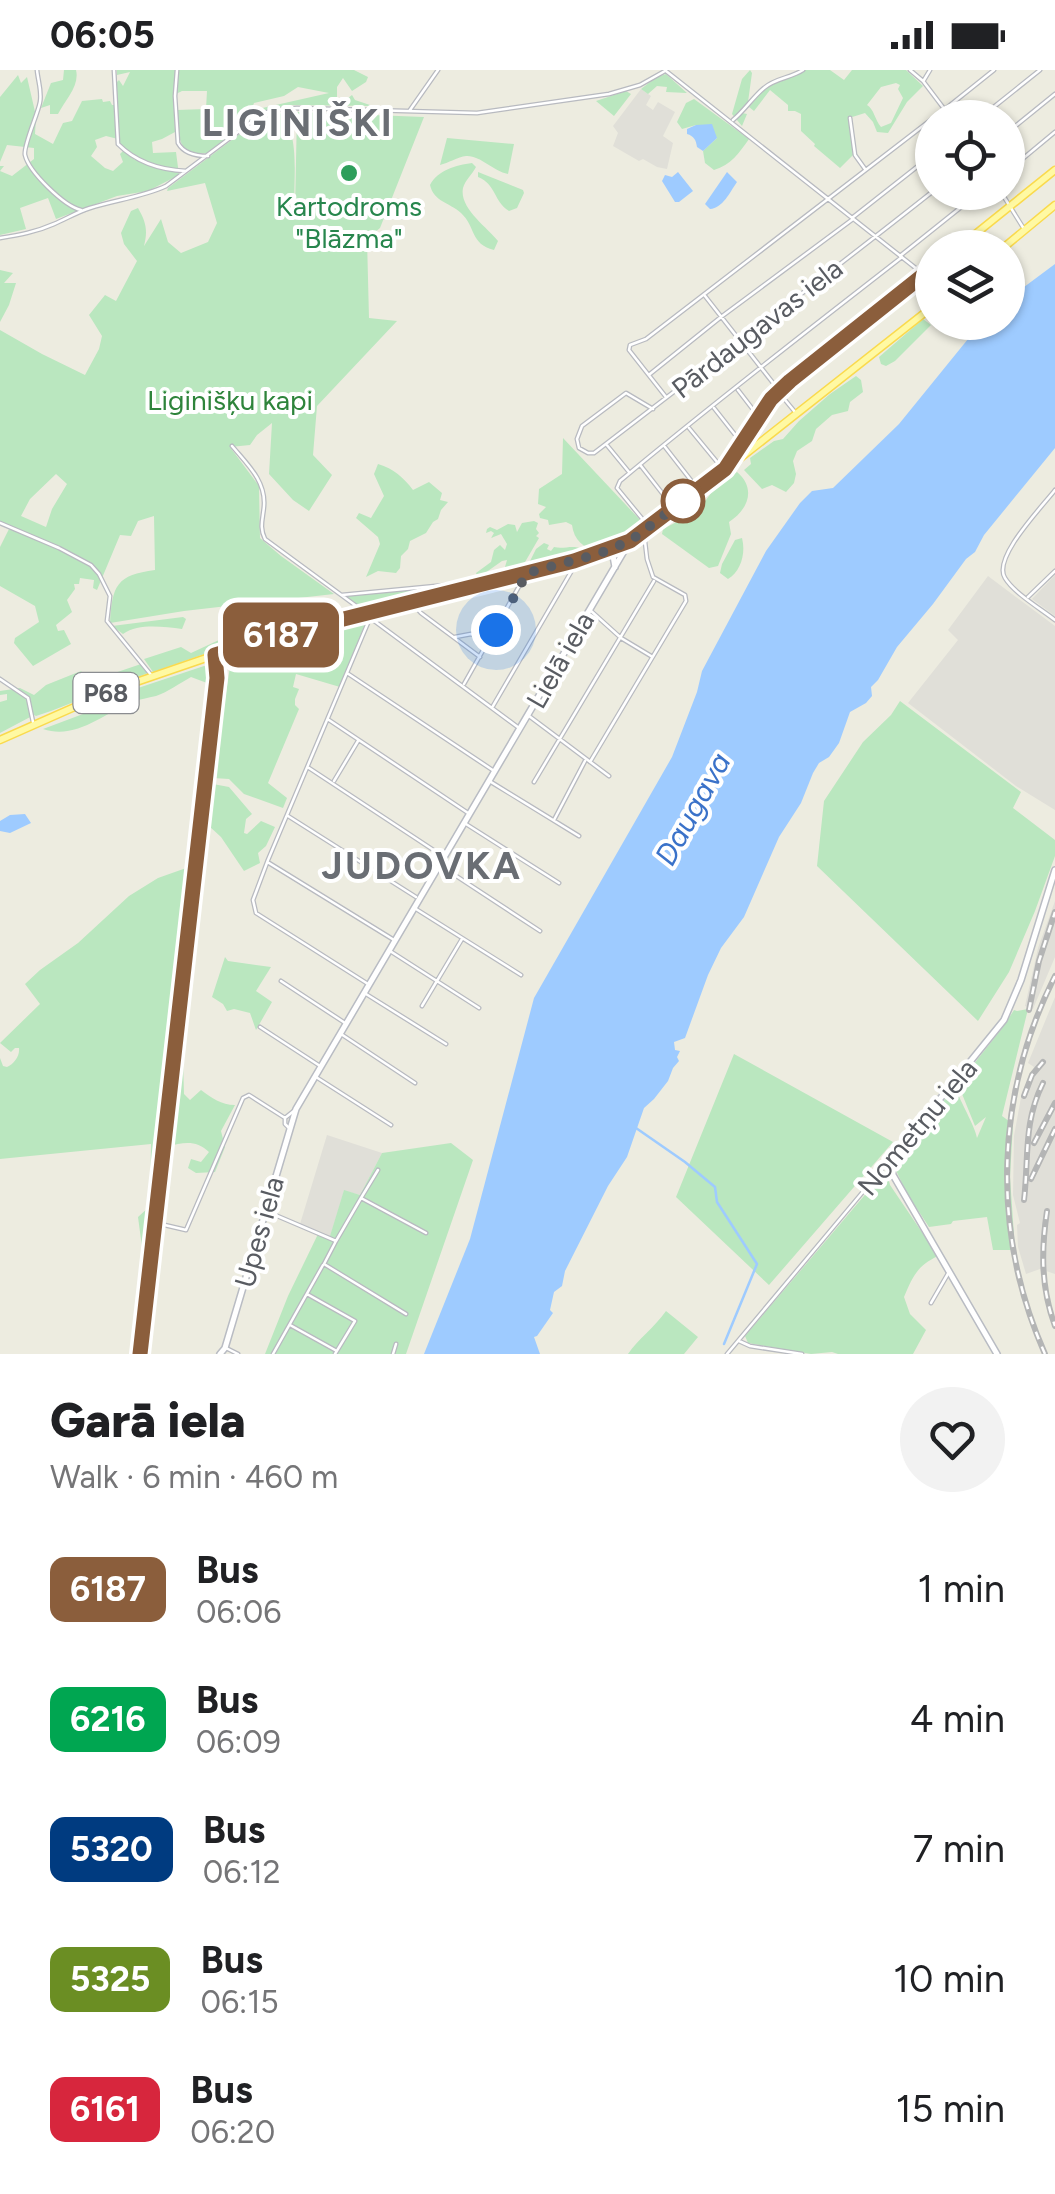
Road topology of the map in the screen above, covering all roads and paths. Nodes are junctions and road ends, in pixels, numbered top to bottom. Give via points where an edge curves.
1 (38, 70) edge
2 (114, 70) edge
3 (178, 70) edge
4 (438, 70) edge
5 (665, 70) edge
6 (803, 70) edge
7 (910, 70) edge
8 (930, 70) edge
9 (994, 70) edge
10 (1040, 70) edge
11 (924, 82) junction
12 (1055, 94) edge
13 (938, 100) edge
14 (956, 100) edge
15 (1002, 100) edge
16 (409, 112) junction
17 (850, 118) dead end
18 (1025, 118) edge
19 (732, 122) junction
20 (915, 132) edge
21 (1055, 132) edge
22 (208, 156) junction
23 (1025, 156) edge
24 (915, 169) edge
25 (188, 170) junction
26 (866, 170) junction
27 (1055, 170) edge
28 (1025, 193) edge
29 (828, 200) junction
30 (1055, 205) edge
31 (915, 206) edge
32 (84, 210) junction
33 (958, 210) edge
34 (1004, 210) edge
35 (1012, 210) edge
36 (853, 218) junction
37 (1024, 229) joint
38 (980, 230) edge
39 (876, 237) junction
40 (0, 238) edge
41 (901, 256) junction
42 (915, 268) edge
43 (915, 282) edge
44 (704, 295) junction
45 (721, 318) junction
46 (915, 320) edge
47 (738, 341) junction
48 (760, 367) junction
49 (649, 375) junction
50 (737, 388) junction
51 (779, 391) junction
52 (667, 398) junction
53 (714, 406) junction
54 (653, 409) junction
55 (796, 414) junction
56 (759, 417) junction
57 (688, 426) junction
58 (742, 443) junction
59 (606, 444) junction
60 (232, 446) dead end
61 (664, 446) junction
62 (640, 465) junction
63 (724, 469) junction
64 (630, 473) junction
65 (698, 490) junction
66 (1055, 490) edge
67 (1053, 498) edge
68 (674, 508) junction
69 (0, 524) edge
70 (646, 530) junction
71 (630, 541) junction
72 (603, 552) junction
73 (574, 561) junction
74 (616, 566) junction
75 (1055, 571) edge
76 (527, 573) junction
77 (654, 580) junction
78 (477, 586) junction
79 (340, 595) junction
80 (1027, 598) junction
81 (412, 602) junction
82 (590, 610) junction
83 (366, 616) junction
84 (1055, 620) edge
85 (496, 630) junction
86 (485, 634) junction
87 (492, 636) junction
88 (455, 638) junction
89 (621, 638) junction
90 (215, 655) junction
91 (652, 657) junction
92 (480, 658) junction
93 (347, 673) junction
94 (152, 676) junction
95 (0, 679) edge
96 (463, 686) junction
97 (492, 707) junction
98 (528, 716) junction
99 (328, 720) junction
100 (34, 724) junction
101 (520, 728) junction
102 (0, 740) edge
103 (358, 740) junction
104 (560, 740) junction
105 (588, 761) junction
106 (308, 767) junction
107 (495, 772) junction
108 (609, 776) dead end
109 (490, 781) junction
110 (333, 782) junction
111 (534, 782) dead end
112 (470, 814) junction
113 (287, 815) junction
114 (554, 820) junction
115 (465, 823) junction
116 (578, 836) dead end
117 (444, 857) junction
118 (268, 862) junction
119 (440, 865) junction
120 (1055, 870) edge
121 (558, 883) dead end
122 (420, 900) junction
123 (414, 908) junction
124 (540, 931) dead end
125 (462, 939) junction
126 (395, 941) junction
127 (389, 950) junction
128 (521, 975) dead end
129 (281, 981) dead end
130 (438, 981) junction
131 (370, 985) junction
132 (364, 994) junction
133 (422, 1006) dead end
134 (479, 1008) dead end
135 (346, 1023) junction
136 (260, 1026) dead end
137 (339, 1034) junction
138 (446, 1044) dead end
139 (320, 1066) junction
140 (314, 1076) junction
141 (415, 1082) dead end
142 (296, 1109) junction
143 (284, 1118) junction
144 (392, 1125) dead end
145 (290, 1129) junction
146 (896, 1152) junction
147 (378, 1170) dead end
148 (361, 1198) junction
149 (265, 1210) junction
150 (154, 1222) junction
151 (426, 1233) dead end
152 (336, 1241) junction
153 (324, 1264) junction
154 (950, 1270) junction
155 (306, 1294) junction
156 (931, 1303) dead end
157 (406, 1314) dead end
158 (289, 1324) junction
159 (738, 1340) junction
160 (396, 1344) dead end
161 (223, 1351) edge
162 (336, 1352) edge
163 (140, 1354) edge
164 (238, 1354) edge
165 (273, 1354) edge
166 (393, 1354) edge
167 (727, 1354) edge
168 (802, 1354) edge
169 (997, 1354) edge

1 - 32 street via 41,98 26,157 70,207
2 - 25 street via 118,144 158,167
3 - 22 street via 178,144
4 - 16 street
5 - 16 street via 628,90 526,108
5 - 19 street
6 - 19 street via 763,88
7 - 11 street
8 - 11 street
9 - 14 street
10 - 15 street
11 - 13 street
12 - 18 street
16 - 22 street via 273,110
17 - 26 street via 854,155
19 - 29 street
20 - 26 street
21 - 23 street
22 - 25 street
24 - 36 street
25 - 32 street via 153,192
26 - 29 street
27 - 28 main road
29 - 36 street
29 - 44 street
30 - 37 main road
31 - 39 street, Pārdaugavas iela
32 - 40 street
33 - 41 street
34 - 38 main road
35 - 37 street
36 - 39 street
36 - 45 street
39 - 41 street
39 - 47 street, Pārdaugavas iela
41 - 42 street
41 - 48 street
43 - 51 main road, P68
44 - 45 street
44 - 49 street via 630,344
45 - 47 street
45 - 49 street
46 - 55 main road, Lielā iela / P68
47 - 48 street
47 - 52 street, Pārdaugavas iela
48 - 50 street
48 - 51 street
49 - 52 street
50 - 53 street
50 - 56 street
51 - 55 street
51 - 56 main road, P68
52 - 54 street, Pārdaugavas iela
53 - 57 street
53 - 58 street
54 - 59 street, Pārdaugavas iela
54 - 59 street, Pārdaugavas iela via 626,393 582,426 580,448 588,454
55 - 63 main road, Lielā iela / P68
56 - 58 main road, P68
57 - 61 street
57 - 63 street
58 - 63 main road, P68
59 - 64 street
60 - 79 street via 259,479 265,540
61 - 62 street
61 - 65 street
62 - 64 street
62 - 68 street
63 - 65 main road, Lielā iela / P68
64 - 70 street via 617,486
65 - 68 main road, Lielā iela / P68
66 - 67 street
67 - 80 street via 1005,555 1002,572
68 - 70 main road, Lielā iela / P68
69 - 94 street via 95,568 110,596 107,621
70 - 71 main road, Lielā iela / P68
70 - 77 street
71 - 72 main road, P68
71 - 74 street, Lielā iela
72 - 73 main road, P68
72 - 74 street
73 - 76 main road, P68
73 - 97 street
74 - 82 street, Lielā iela
75 - 80 street
76 - 78 main road, P68
76 - 85 street
77 - 89 street
77 - 91 street via 686,598
78 - 79 street
78 - 81 main road, P68
79 - 83 street
80 - 84 street
81 - 83 main road, P68
81 - 88 street
82 - 89 street
82 - 98 street, Lielā iela
83 - 90 main road, P68
83 - 93 street
83 - 96 street
85 - 86 street
85 - 87 street
86 - 87 street
86 - 88 street
87 - 92 street
88 - 92 street
89 - 91 street
89 - 104 street
90 - 94 main road, P68
90 - 150 street
91 - 105 street
92 - 96 street
93 - 99 street
93 - 107 street
94 - 100 main road, P68
95 - 100 street via 28,698
96 - 97 street
97 - 101 street
98 - 101 street, Lielā iela
98 - 104 street
99 - 103 street
99 - 106 street
100 - 102 main road, P68
101 - 107 street, Lielā iela
103 - 110 street
103 - 112 street
104 - 105 street
104 - 111 street
105 - 108 street
105 - 114 street
106 - 110 street
106 - 113 street
107 - 109 street, Lielā iela
109 - 112 street, Lielā iela
109 - 114 street
110 - 117 street
112 - 115 street, Lielā iela
113 - 118 street
113 - 122 street
114 - 116 street
115 - 117 street, Lielā iela
115 - 121 street
117 - 119 street, Lielā iela
118 - 126 street
118 - 131 street via 253,900 256,913
119 - 122 street, Lielā iela
119 - 124 street
120 - 146 street, Nometņu iela via 1004,1020
122 - 123 street, Lielā iela
123 - 125 street
123 - 126 street, Lielā iela
125 - 128 street
125 - 130 street
126 - 127 street, Lielā iela
127 - 130 street
127 - 131 street, Lielā iela
129 - 135 street
130 - 133 street
130 - 134 street
131 - 132 street, Lielā iela
132 - 135 street, Lielā iela
132 - 138 street
135 - 137 street, Lielā iela
136 - 139 street
137 - 139 street, Lielā iela
137 - 141 street
139 - 140 street, Lielā iela
140 - 142 street, Lielā iela
140 - 144 street
142 - 143 street
142 - 145 street, Upes iela
143 - 145 street
143 - 150 street via 243,1098 186,1230
145 - 149 street, Upes iela
146 - 154 street via 893,1174
146 - 159 street, Nometņu iela
147 - 148 street
148 - 151 street
148 - 152 street
149 - 152 street
149 - 161 street, Upes iela
150 - 163 street
152 - 153 street
153 - 155 street
153 - 157 street
154 - 156 street
154 - 169 street
155 - 158 street
155 - 162 street via 354,1321
158 - 162 street
158 - 165 street
159 - 167 street, Nometņu iela
159 - 168 street
160 - 166 street
161 - 164 street

